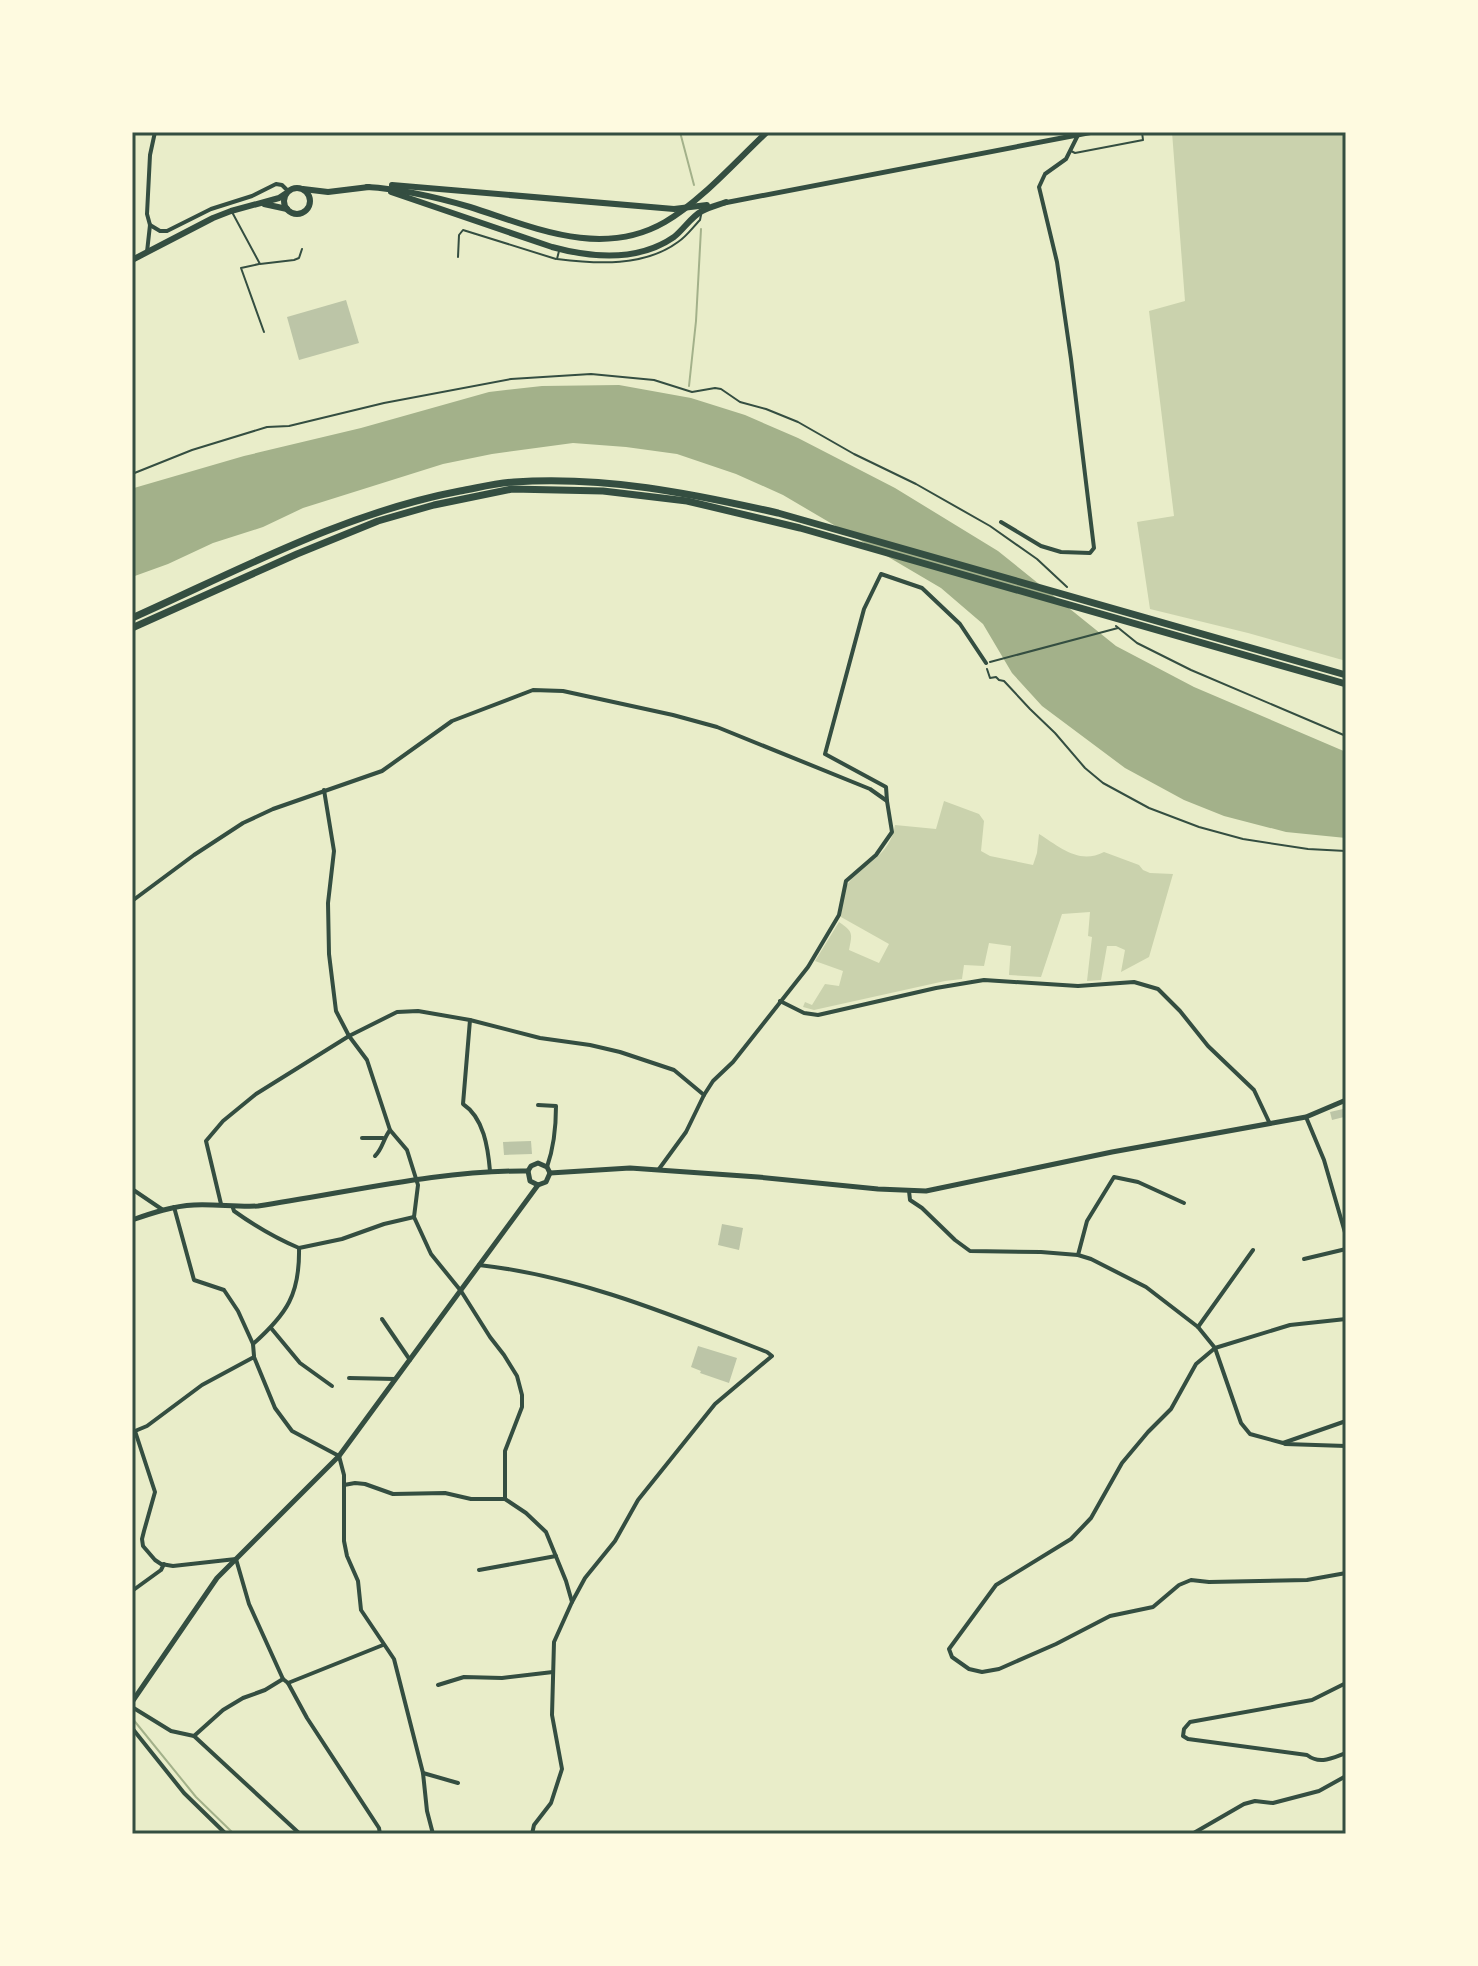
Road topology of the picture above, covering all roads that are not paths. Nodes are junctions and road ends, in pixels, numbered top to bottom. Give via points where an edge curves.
1 (155, 132) edge
2 (767, 132) edge
3 (1093, 132) edge
4 (1142, 132) edge
5 (1078, 135) junction
6 (1070, 150) junction
7 (367, 187) junction
8 (376, 187) junction
9 (303, 189) junction
10 (328, 192) junction
11 (287, 193) junction
12 (726, 202) joint
13 (260, 203) junction
14 (309, 204) junction
15 (689, 207) junction
16 (703, 207) junction
17 (287, 209) junction
18 (231, 211) junction
19 (693, 219) junction
20 (150, 225) junction
21 (302, 249) dead end
22 (560, 249) junction
23 (147, 252) junction
24 (458, 257) dead end
25 (557, 259) junction
26 (132, 260) edge
27 (260, 264) junction
28 (264, 332) dead end
29 (1001, 522) dead end
30 (132, 618) edge
31 (132, 628) edge
32 (988, 662) road end
33 (1346, 675) edge
34 (1346, 684) edge
35 (324, 790) junction
36 (887, 801) junction
37 (132, 901) edge
38 (780, 1001) junction
39 (470, 1020) junction
40 (349, 1036) junction
41 (704, 1095) junction
42 (1346, 1100) edge
43 (538, 1105) dead end
44 (1306, 1117) junction
45 (1270, 1124) junction
46 (390, 1130) junction
47 (362, 1138) dead end
48 (383, 1138) junction
49 (375, 1156) dead end
50 (548, 1170) junction
51 (659, 1170) junction
52 (490, 1171) junction
53 (528, 1171) junction
54 (416, 1181) junction
55 (538, 1185) junction
56 (132, 1189) edge
57 (909, 1191) junction
58 (1184, 1203) dead end
59 (174, 1207) junction
60 (221, 1207) junction
61 (233, 1208) junction
62 (164, 1210) junction
63 (414, 1217) junction
64 (132, 1220) edge
65 (1346, 1236) edge
66 (299, 1248) junction
67 (1346, 1249) edge
68 (1253, 1250) dead end
69 (1078, 1255) junction
70 (1304, 1259) dead end
71 (479, 1265) junction
72 (461, 1291) junction
73 (382, 1319) dead end
74 (1346, 1319) edge
75 (1198, 1327) junction
76 (271, 1328) junction
77 (253, 1344) junction
78 (1215, 1348) junction
79 (254, 1357) junction
80 (410, 1360) junction
81 (349, 1378) dead end
82 (395, 1379) junction
83 (332, 1386) dead end
84 (1346, 1421) edge
85 (134, 1430) edge
86 (1283, 1443) junction
87 (1346, 1446) edge
88 (339, 1456) junction
89 (344, 1485) junction
90 (505, 1499) junction
91 (556, 1556) junction
92 (236, 1559) junction
93 (164, 1564) junction
94 (479, 1570) dead end
95 (1346, 1573) edge
96 (132, 1591) edge
97 (572, 1602) junction
98 (384, 1645) junction
99 (553, 1672) junction
100 (286, 1681) junction
101 (1346, 1683) edge
102 (438, 1685) dead end
103 (132, 1704) edge
104 (132, 1728) edge
105 (194, 1736) junction
106 (1346, 1753) edge
107 (423, 1773) junction
108 (1346, 1776) edge
109 (458, 1783) dead end
110 (226, 1834) edge
111 (300, 1834) edge
112 (380, 1834) edge
113 (433, 1834) edge
114 (532, 1834) edge
115 (1192, 1834) edge

1 - 20 street via 148,178
2 - 8 main road via 673,217 613,239 556,234 433,197
3 - 5 main road
4 - 6 lane via 1143,140
5 - 6 street
5 - 12 main road
6 - 29 street via 1045,174 1039,194 1057,262 1094,548 1090,553 1061,552
7 - 8 main road
7 - 10 main road
7 - 15 main road
8 - 22 main road
9 - 10 main road
9 - 11 main road
9 - 14 main road
10 - 14 main road
11 - 13 main road
11 - 17 main road
11 - 20 street via 282,185 273,185 167,231
12 - 16 main road
13 - 17 main road
13 - 18 main road
14 - 17 main road via 298,214
15 - 16 main road
15 - 19 main road
16 - 19 main road
16 - 25 lane via 688,233 658,253 607,263
18 - 23 main road
18 - 27 lane
19 - 22 main road via 673,237 628,254 601,257
20 - 23 street
21 - 27 lane via 294,260
22 - 25 lane
23 - 26 main road
24 - 25 lane via 463,230
27 - 28 lane via 241,268
30 - 33 highway via 369,514 511,482 574,481 690,493 778,513
31 - 34 highway via 378,521 512,489 603,491 687,501 800,528
32 - 36 street via 960,624 922,588 881,574 864,609 825,754 886,787
35 - 36 street via 382,771 452,721 533,690 563,691 717,727 870,789
35 - 37 street via 243,823
35 - 40 street via 334,851 329,954 336,1011
36 - 38 street via 892,832 876,855 846,881 839,915
38 - 41 street
38 - 45 street via 818,1015 984,980 1078,986 1134,982 1158,989 1180,1011 1254,1090
39 - 40 street via 397,1012
39 - 41 street via 620,1052 674,1070
39 - 52 street via 463,1104 487,1142
40 - 46 street via 367,1060
40 - 60 street via 256,1094 206,1141
41 - 51 street
42 - 44 main road
43 - 50 street via 556,1106
44 - 45 main road
44 - 65 street
45 - 57 main road
46 - 48 street
46 - 54 street via 407,1150
47 - 48 street
48 - 49 street
50 - 51 main road
50 - 53 main road via 535,1164
50 - 55 main road via 546,1182
51 - 57 main road
52 - 53 main road
52 - 54 main road
53 - 55 main road via 530,1181
54 - 61 main road
54 - 63 street
55 - 71 main road
56 - 62 street
57 - 69 street via 910,1200 970,1251
58 - 69 street via 1114,1177 1087,1221
59 - 60 main road
59 - 62 main road
59 - 77 street via 194,1280 224,1290
60 - 61 main road
61 - 66 street
62 - 64 main road
63 - 66 street
63 - 72 street via 431,1254
66 - 76 street via 295,1292
67 - 70 street
68 - 75 street
69 - 75 street via 1146,1287
71 - 72 main road
71 - 97 street via 565,1280 772,1356 715,1404 638,1500
72 - 80 main road
72 - 90 street via 517,1376 522,1395 505,1451
73 - 80 street
74 - 78 street via 1290,1325
75 - 78 street
76 - 77 street
76 - 83 street via 300,1363
77 - 79 street
78 - 86 street via 1241,1423 1250,1434
78 - 95 street via 1196,1364 1171,1409 1122,1463 1091,1518 1071,1539 996,1585 949,1649 952,1657 969,1669 999,1669 1110,1616 1153,1607 1191,1580 1307,1580
79 - 85 street
79 - 88 street via 275,1408 292,1431
80 - 82 main road
81 - 82 street
82 - 88 main road
84 - 86 street
85 - 93 street via 155,1492 143,1546
86 - 87 street
88 - 89 street
88 - 92 main road
89 - 90 street via 365,1484 393,1494
89 - 98 street via 347,1556 358,1581 361,1610
90 - 91 street via 546,1532
91 - 94 street
91 - 97 street
92 - 93 street
92 - 100 street via 249,1604
92 - 103 main road via 217,1578
93 - 96 street
97 - 99 street via 554,1642
98 - 100 street
98 - 107 street via 394,1659
99 - 102 street via 464,1677
99 - 114 street via 552,1715 562,1769 551,1803
100 - 105 street via 243,1698
100 - 112 street
101 - 106 street via 1312,1700 1190,1722 1183,1736 1314,1760
103 - 105 street via 171,1731
104 - 110 street via 184,1793
105 - 111 street
107 - 109 street
107 - 113 street
108 - 115 street via 1319,1791 1244,1804

